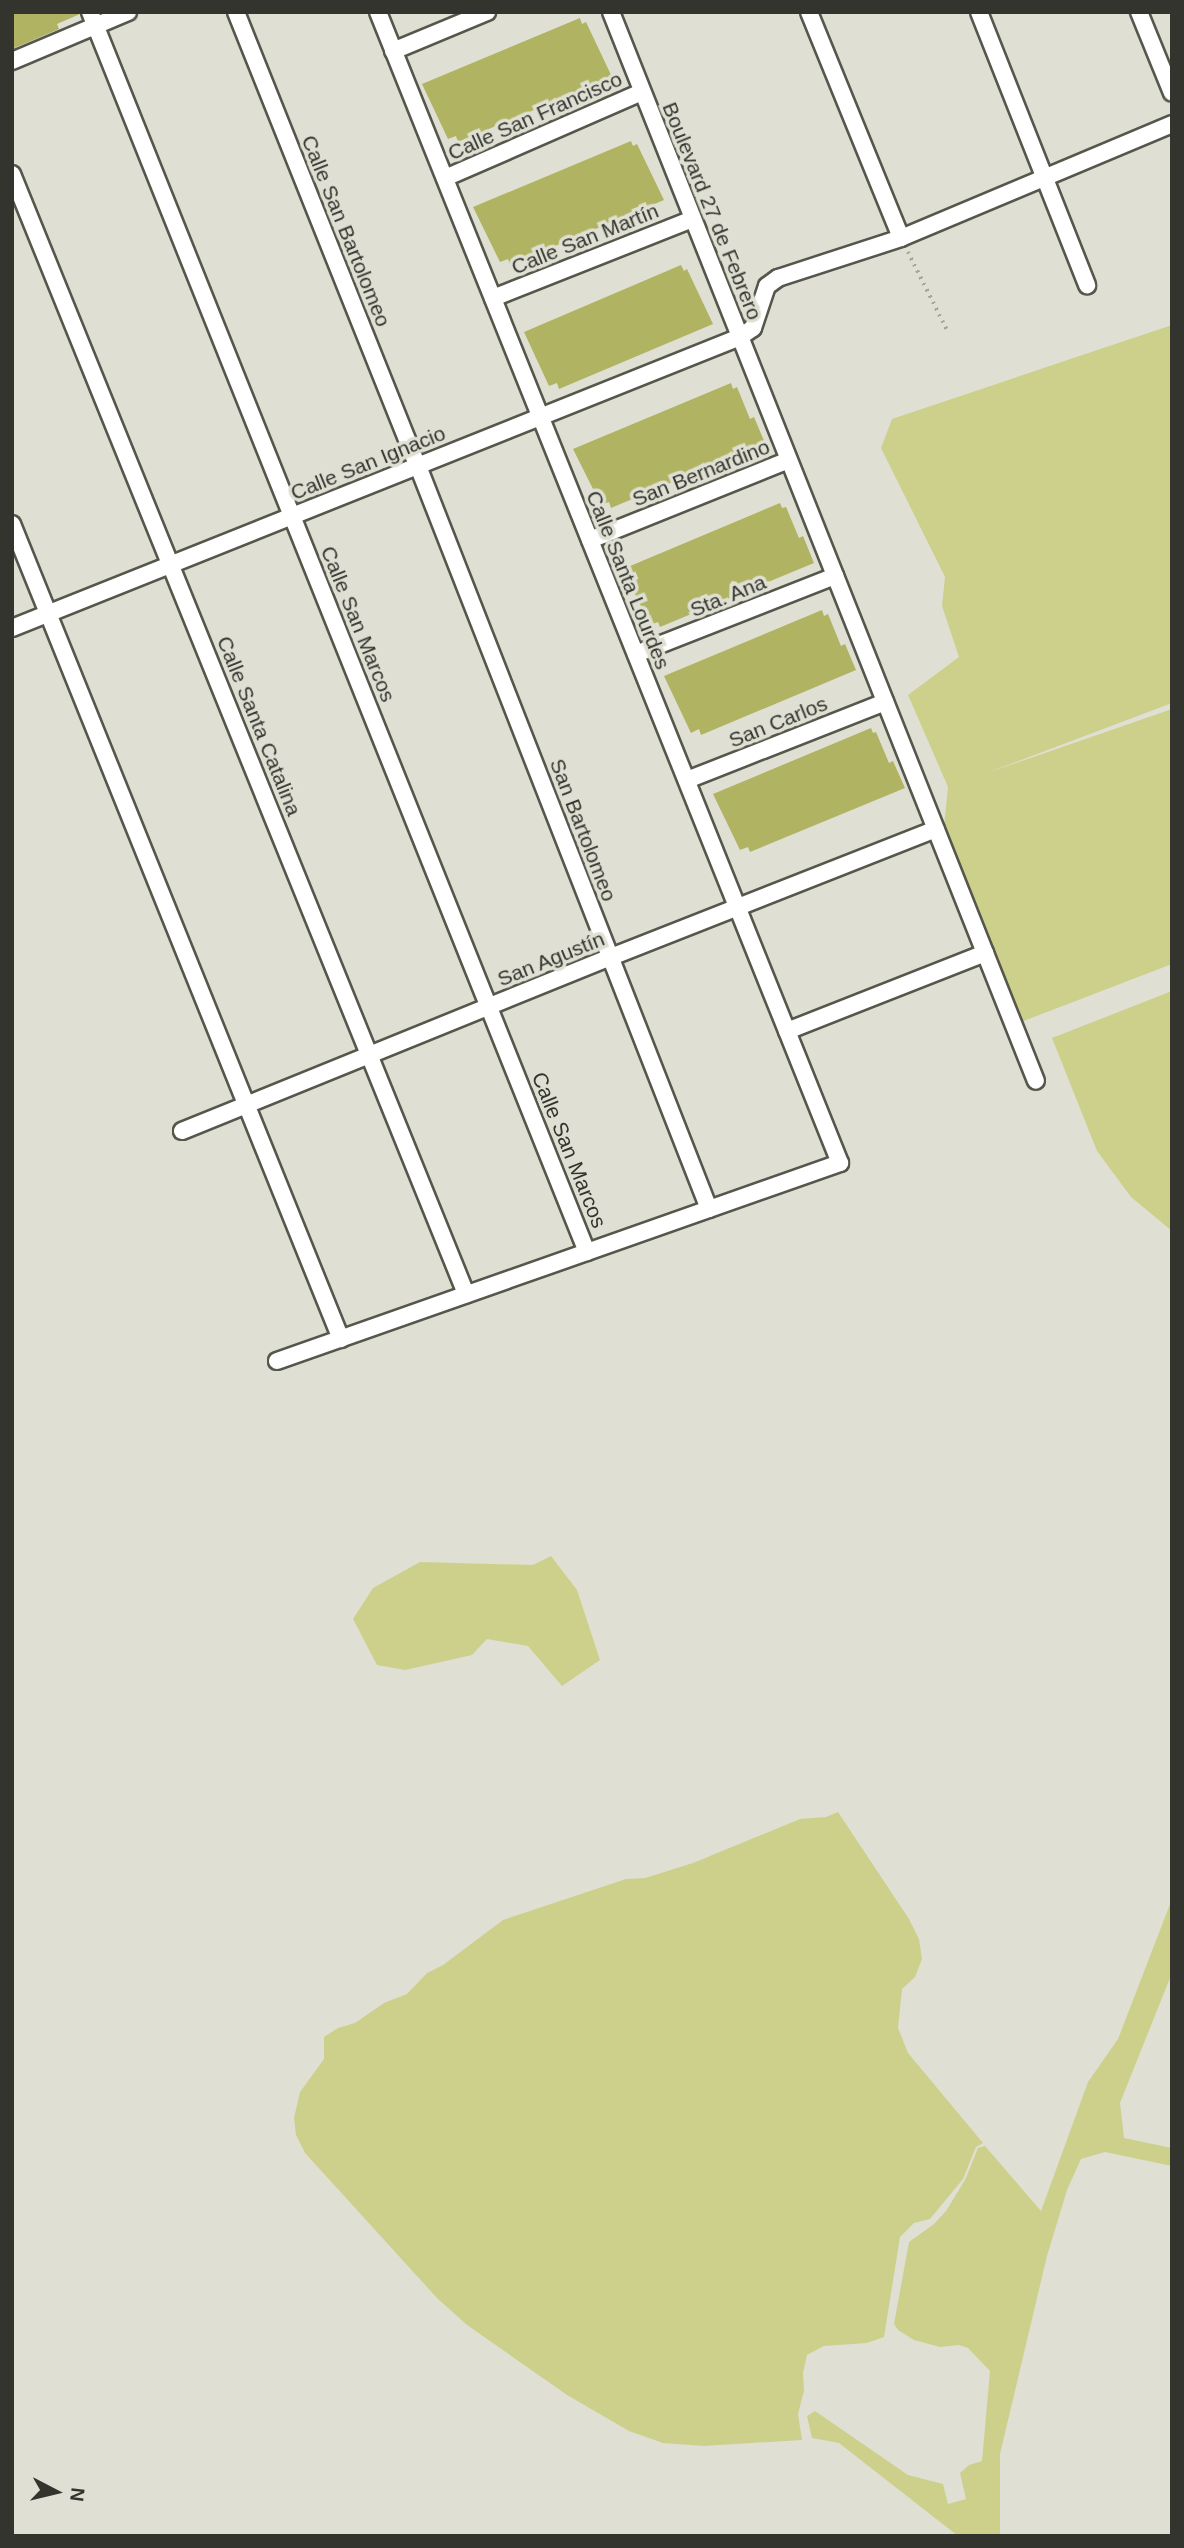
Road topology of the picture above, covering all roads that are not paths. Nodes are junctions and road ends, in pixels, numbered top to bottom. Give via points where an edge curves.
1 (128, 12) edge
2 (236, 12) edge
3 (378, 12) edge
4 (486, 12) edge
5 (611, 12) edge
6 (809, 12) edge
7 (979, 12) edge
8 (1139, 12) edge
9 (93, 19) edge
10 (393, 51) junction
11 (12, 61) edge
12 (642, 92) junction
13 (1172, 93) edge
14 (1172, 124) edge
15 (12, 174) edge
16 (445, 178) junction
17 (1045, 179) junction
18 (693, 219) junction
19 (901, 238) junction
20 (1087, 285) dead end
21 (493, 298) junction
22 (740, 337) junction
23 (541, 417) junction
24 (789, 460) junction
25 (418, 466) junction
26 (292, 516) junction
27 (12, 524) edge
28 (590, 540) junction
29 (171, 565) junction
30 (835, 576) junction
31 (49, 614) junction
32 (12, 628) edge
33 (636, 654) junction
34 (885, 702) junction
35 (687, 780) junction
36 (936, 829) junction
37 (738, 908) junction
38 (985, 953) junction
39 (611, 957) junction
40 (489, 1006) junction
41 (787, 1031) junction
42 (369, 1054) junction
43 (1036, 1080) dead end
44 (245, 1105) junction
45 (182, 1131) dead end
46 (709, 1209) junction
47 (587, 1252) junction
48 (466, 1294) junction
49 (341, 1339) junction
50 (277, 1361) dead end

1 - 9 street
2 - 25 street, Calle San Bartolomeo
3 - 10 street, Calle Santa Lourdes
4 - 10 street
5 - 12 street, Boulevard 27 de Febrero
6 - 19 street
7 - 17 street
8 - 13 street
9 - 11 street
9 - 26 street, Calle San Marcos
10 - 16 street, Calle Santa Lourdes
12 - 16 street, Calle San Francisco
12 - 18 street, Boulevard 27 de Febrero
14 - 17 street
15 - 29 street, Calle Santa Catalina
16 - 21 street, Calle Santa Lourdes
17 - 19 street
17 - 20 street
18 - 21 street, Calle San Martín
18 - 22 street, Boulevard 27 de Febrero
19 - 22 street via 778,278 767,286 753,328
21 - 23 street, Calle Santa Lourdes
22 - 23 street, Calle San Ignacio
22 - 24 street, Boulevard 27 de Febrero
23 - 25 street, Calle San Ignacio
23 - 28 street, Calle Santa Lourdes
24 - 28 street, San Bernardino
24 - 30 street, Boulevard 27 de Febrero
25 - 26 street, Calle San Ignacio
25 - 39 street, San Bartolomeo
26 - 29 street, Calle San Ignacio
26 - 40 street, Calle San Marcos
27 - 31 street
28 - 33 street, Calle Santa Lourdes
29 - 31 street, Calle San Ignacio
29 - 42 street, Calle Santa Catalina
30 - 33 street, Sta. Ana
30 - 34 street, Boulevard 27 de Febrero
31 - 32 street, Calle San Ignacio
31 - 44 street
33 - 35 street, Calle Santa Lourdes
34 - 35 street, San Carlos
34 - 36 street, Boulevard 27 de Febrero
35 - 37 street, Calle Santa Lourdes
36 - 37 street, San Agustín
36 - 38 street, Boulevard 27 de Febrero
37 - 39 street, San Agustín
37 - 41 street, Calle Santa Lourdes
38 - 41 street
38 - 43 street, Boulevard 27 de Febrero
39 - 40 street, San Agustín
39 - 46 street, San Bartolomeo
40 - 42 street, San Agustín
40 - 47 street, Calle San Marcos
41 - 46 street, Calle Santa Lourdes via 840,1163
42 - 44 street, San Agustín
42 - 48 street, Calle Santa Catalina
44 - 45 street, San Agustín
44 - 49 street
46 - 47 street
47 - 48 street
48 - 49 street
49 - 50 street

